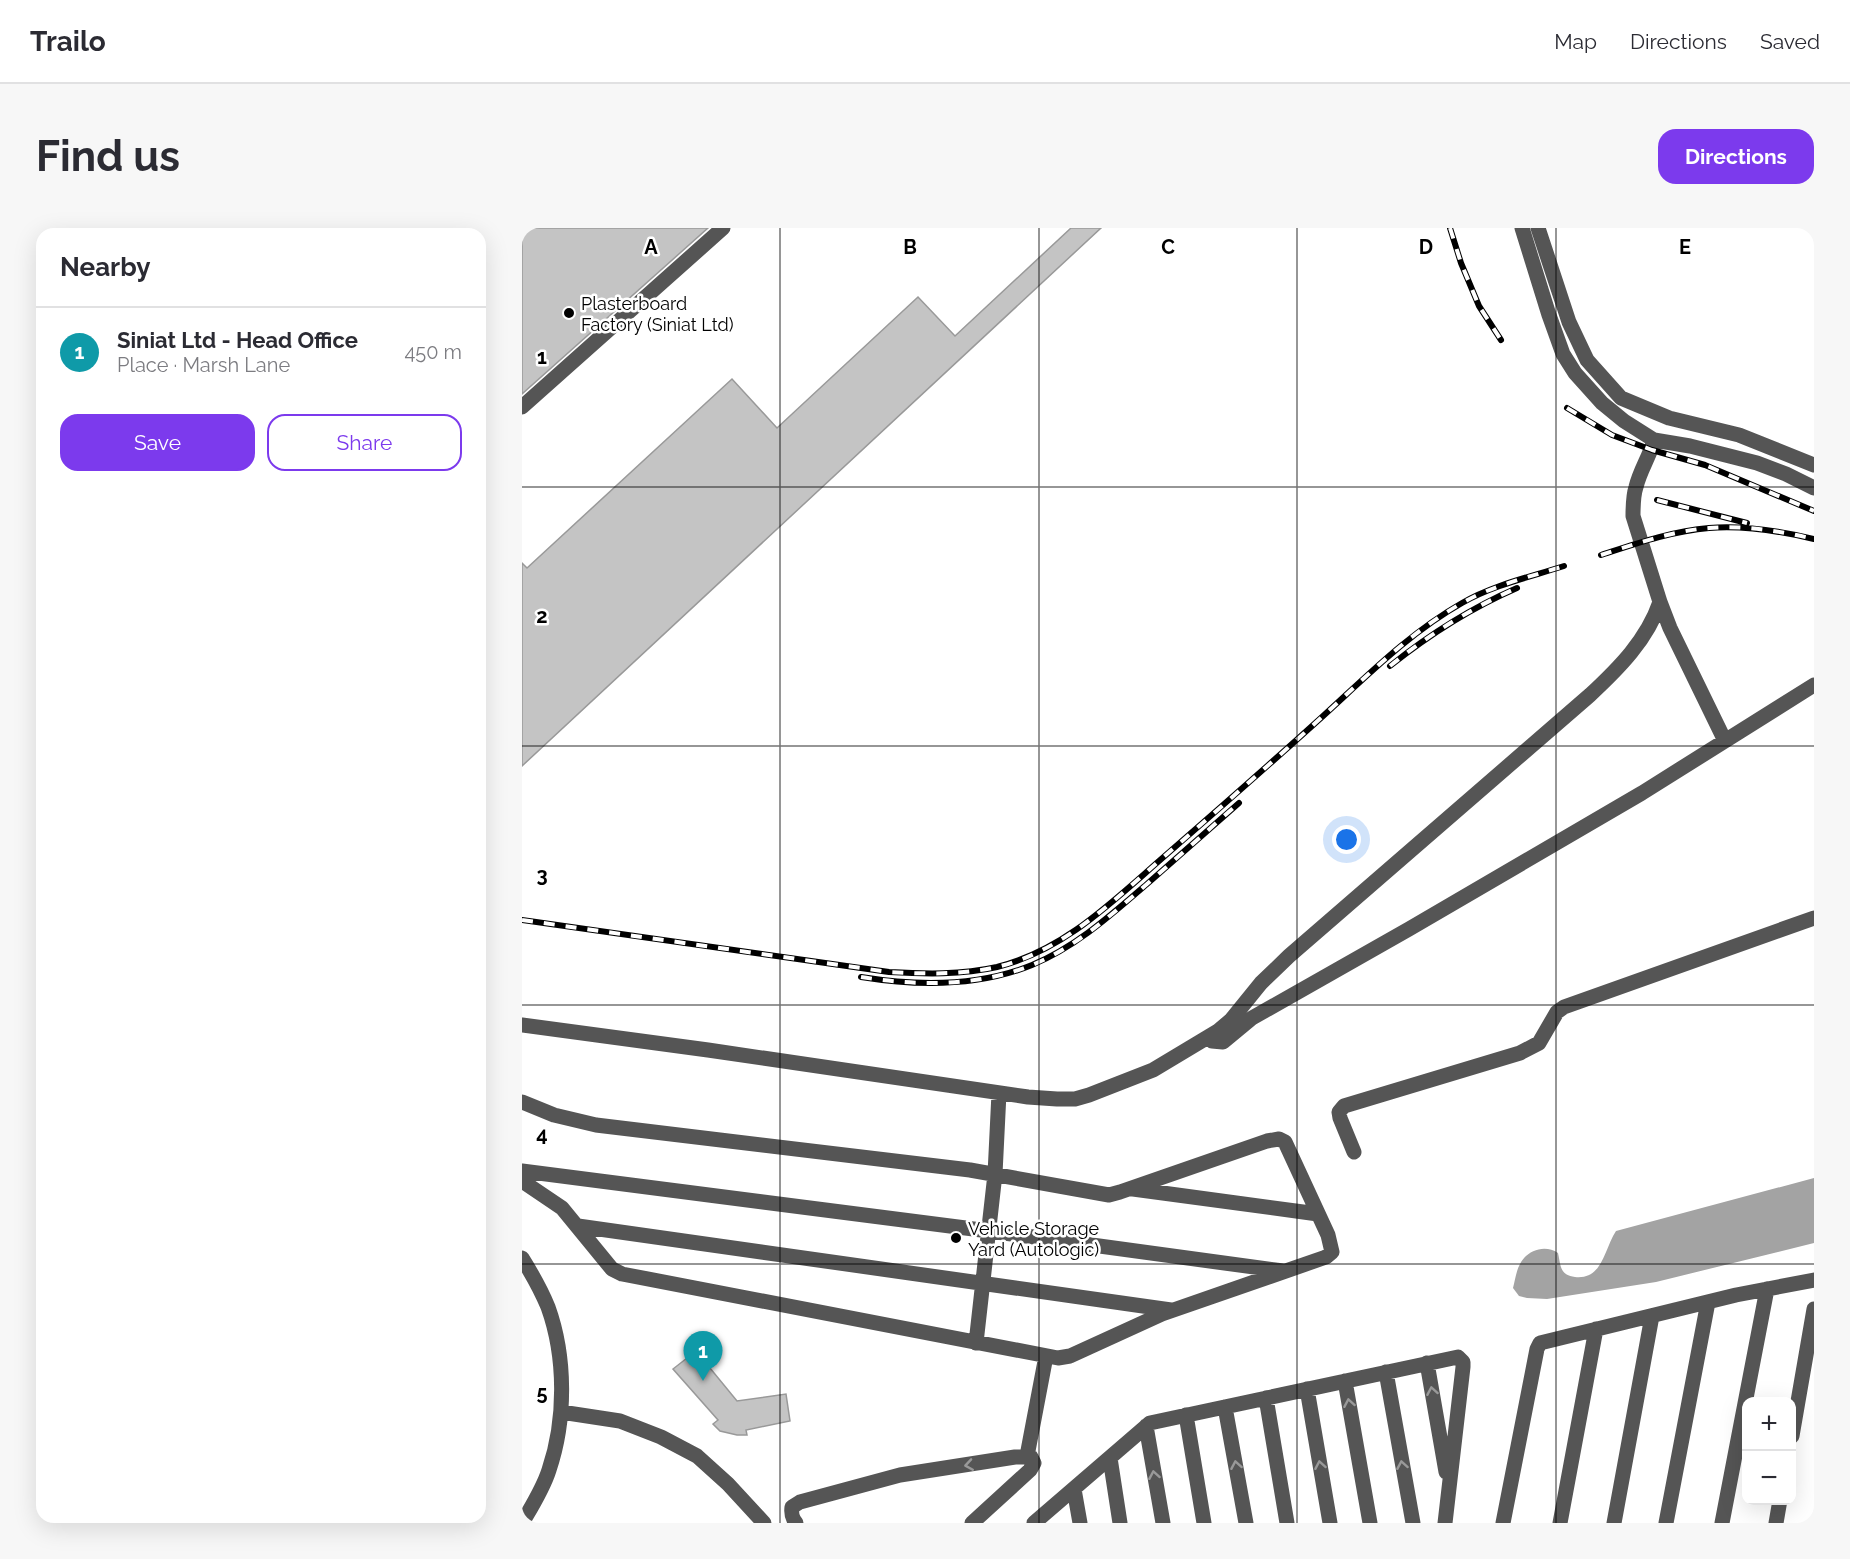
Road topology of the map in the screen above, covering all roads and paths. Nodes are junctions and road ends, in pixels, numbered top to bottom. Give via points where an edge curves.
1 (723, 228) edge
2 (1522, 228) edge
3 (1538, 228) edge
4 (522, 407) edge
5 (1701, 427) junction
6 (1654, 440) junction
7 (1697, 448) junction
8 (1814, 465) edge
9 (1814, 488) edge
10 (1660, 602) junction
11 (1814, 685) edge
12 (1725, 741) junction
13 (1814, 918) edge
14 (522, 1025) edge
15 (1209, 1037) junction
16 (999, 1093) junction
17 (522, 1102) edge
18 (1354, 1152) dead end
19 (522, 1171) edge
20 (996, 1174) junction
21 (522, 1181) edge
22 (1130, 1189) junction
23 (1318, 1214) junction
24 (578, 1226) junction
25 (989, 1231) junction
26 (522, 1258) edge
27 (1286, 1272) junction
28 (1814, 1280) edge
29 (983, 1282) junction
30 (1767, 1289) junction
31 (1708, 1302) junction
32 (1814, 1309) edge
33 (1174, 1310) junction
34 (1652, 1316) junction
35 (1596, 1329) junction
36 (976, 1342) junction
37 (1046, 1356) junction
38 (1427, 1363) junction
39 (1386, 1372) junction
40 (1346, 1381) junction
41 (1307, 1389) junction
42 (1266, 1398) junction
43 (1225, 1407) junction
44 (1796, 1408) edge
45 (561, 1412) junction
46 (1186, 1415) junction
47 (1146, 1426) junction
48 (1027, 1456) junction
49 (1110, 1458) junction
50 (1074, 1489) junction
51 (1450, 1490) junction
52 (1779, 1505) edge
53 (1036, 1522) edge
54 (522, 1523) edge
55 (764, 1523) edge
56 (796, 1523) edge
57 (972, 1523) edge
58 (1080, 1523) edge
59 (1120, 1523) edge
60 (1162, 1523) edge
61 (1204, 1523) edge
62 (1246, 1523) edge
63 (1287, 1523) edge
64 (1330, 1523) edge
65 (1370, 1523) edge
66 (1413, 1523) edge
67 (1445, 1523) edge
68 (1503, 1523) edge
69 (1560, 1523) edge
70 (1614, 1523) edge
71 (1666, 1523) edge
72 (1722, 1523) edge
73 (1776, 1523) edge

1 - 4 street
2 - 6 street via 1563,354 1602,404
3 - 5 street via 1569,322 1587,360 1622,398
5 - 7 street
5 - 8 street via 1739,435
6 - 7 street
6 - 10 street via 1636,485 1633,516
7 - 9 street via 1757,464
10 - 12 street
10 - 15 street via 1639,642 1599,687 1289,956 1231,1020
11 - 12 street
12 - 15 street via 1410,930 1252,1018 1223,1042
13 - 18 street via 1561,1008 1539,1043 1520,1053 1344,1106 1340,1118
14 - 16 street
15 - 16 street via 1162,1065 1075,1099
16 - 20 street
17 - 20 street via 560,1117 596,1125
19 - 25 street
20 - 22 street via 1102,1194
20 - 25 street
21 - 24 street via 562,1208
22 - 23 street
22 - 23 street via 1278,1139 1285,1142
23 - 27 street via 1332,1252
24 - 29 street
24 - 36 street via 612,1269 622,1274
25 - 27 street
25 - 29 street
26 - 45 street via 541,1292 554,1328
27 - 33 street
28 - 30 street
29 - 33 street
29 - 36 street
30 - 31 street
30 - 72 street
31 - 34 street
31 - 71 street
32 - 44 street
33 - 37 street via 1070,1356
34 - 35 street
34 - 70 street
35 - 68 street via 1538,1345
35 - 69 street
36 - 37 street
37 - 48 street
38 - 39 street
51 -> 38 street
38 - 51 street via 1454,1357 1463,1362
39 - 40 street
66 -> 39 street
40 - 41 street
65 -> 40 street
41 - 42 street
64 -> 41 street
42 - 43 street
42 - 63 street
43 - 46 street
62 -> 43 street
45 - 54 street via 549,1469
45 - 55 street via 620,1421 688,1451 728,1484
46 - 47 street
46 - 61 street
47 - 49 street
60 -> 47 street
48 -> 56 street via 900,1475 800,1502 791,1512
48 - 57 street via 1033,1460 1033,1466
49 - 50 street
49 - 59 street
50 - 53 street
50 - 58 street
51 - 67 street
52 - 73 street

